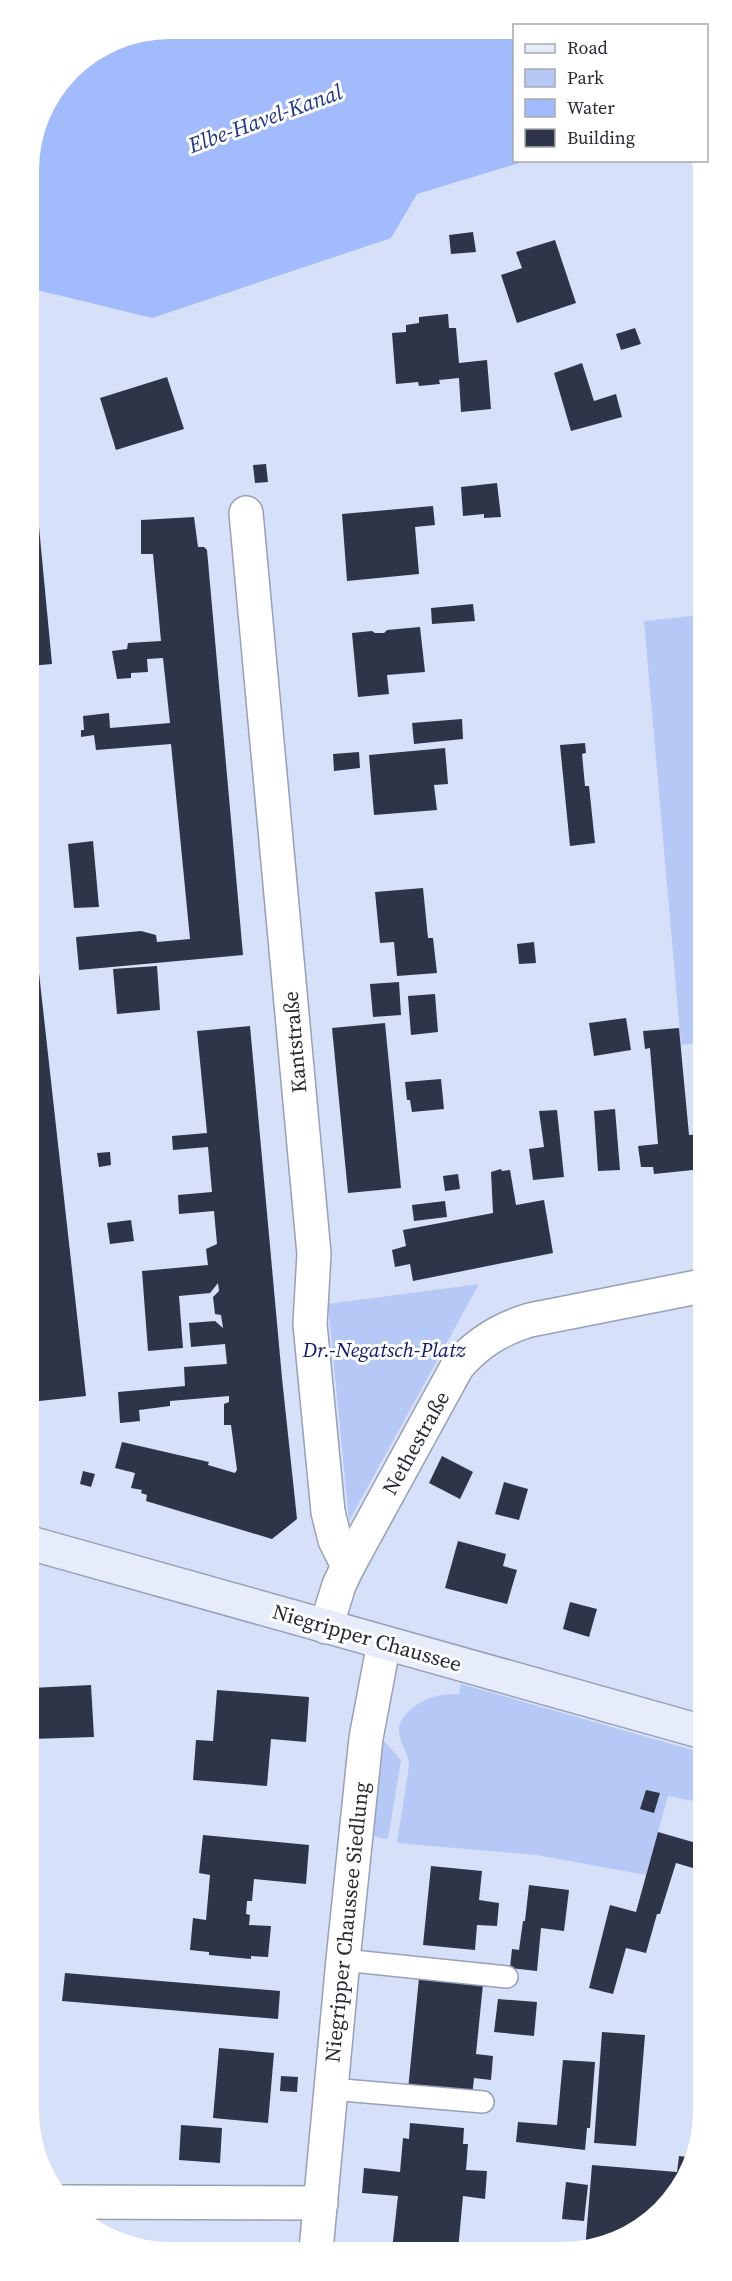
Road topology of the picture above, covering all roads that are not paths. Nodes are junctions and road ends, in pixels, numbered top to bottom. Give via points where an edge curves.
1 (246, 513) dead end
2 (693, 1288) edge
3 (39, 1546) edge
4 (348, 1566) junction
5 (327, 1627) junction
6 (384, 1643) junction
7 (693, 1729) edge
8 (342, 1960) junction
9 (507, 1977) dead end
10 (331, 2089) junction
11 (483, 2102) dead end
12 (75, 2202) edge
13 (321, 2203) junction
14 (317, 2242) edge

1 - 4 street, Kantstraße via 314,1254 310,1324 328,1512 335,1540
2 - 4 street, Nethestraße via 530,1320 510,1326 471,1350 457,1367
3 - 5 main road, Niegripper Chaussee
4 - 5 street, Nethestraße
5 - 6 main road, Niegripper Chaussee
6 - 7 main road, Niegripper Chaussee
6 - 8 street, Niegripper Chaussee Siedlung via 366,1738
8 - 9 lane
8 - 10 street, Niegripper Chaussee Siedlung
10 - 11 lane
10 - 13 street, Niegripper Chaussee Siedlung
12 - 13 street
13 - 14 street, Niegripper Chaussee Siedlung

